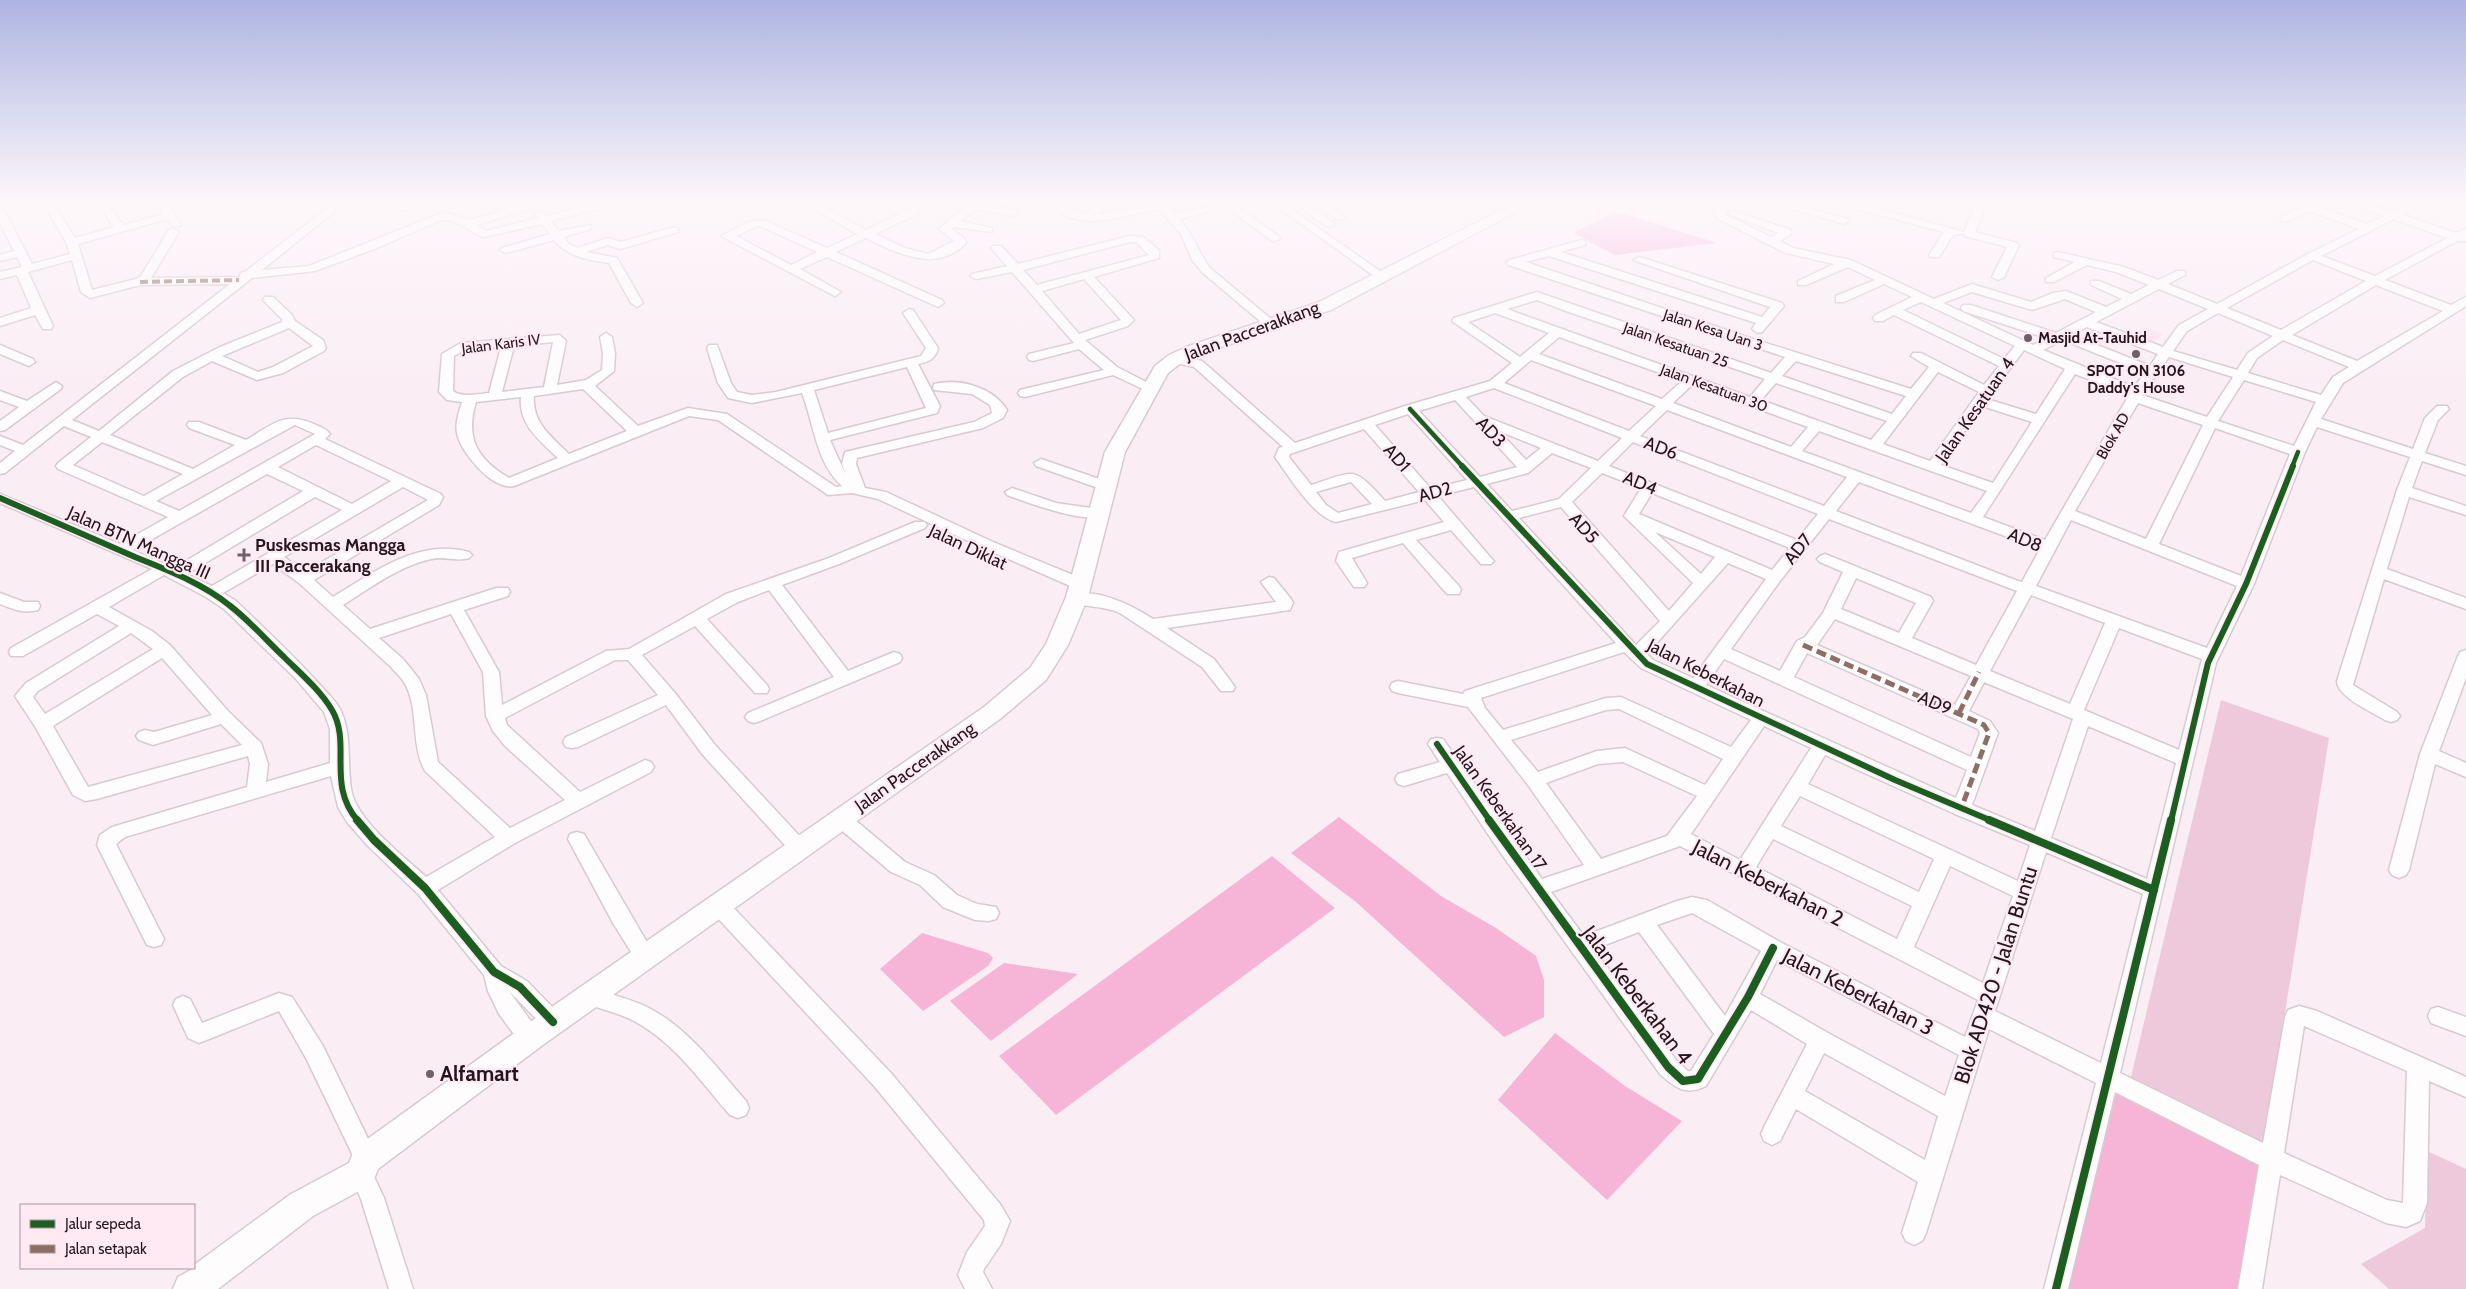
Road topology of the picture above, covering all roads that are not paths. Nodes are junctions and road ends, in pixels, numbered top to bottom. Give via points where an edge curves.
1 (21, 259) edge
2 (63, 259) edge
3 (76, 259) edge
4 (157, 259) edge
5 (267, 259) edge
6 (338, 259) edge
7 (607, 259) edge
8 (772, 259) edge
9 (810, 259) edge
10 (840, 259) edge
11 (1007, 259) edge
12 (1049, 259) edge
13 (1148, 259) edge
14 (1198, 259) edge
15 (1357, 259) edge
16 (1414, 259) edge
17 (1524, 259) edge
18 (1571, 259) edge
19 (1832, 259) edge
20 (2006, 259) edge
21 (2076, 259) edge
22 (2306, 259) edge
23 (2320, 259) edge
24 (2418, 259) edge
25 (1639, 260) dead end
26 (2086, 261) junction
27 (1514, 262) junction
28 (1847, 262) junction
29 (1015, 268) junction
30 (25, 269) junction
31 (791, 269) junction
32 (1675, 272) junction
33 (2181, 273) dead end
34 (1086, 275) junction
35 (0, 276) edge
36 (976, 276) dead end
37 (1381, 276) junction
38 (1998, 277) dead end
39 (242, 278) junction
40 (1884, 280) junction
41 (2050, 280) dead end
42 (2376, 280) junction
43 (140, 282) junction
44 (1802, 283) dead end
45 (2095, 283) dead end
46 (2161, 284) junction
47 (1658, 288) junction
48 (1034, 289) junction
49 (1592, 290) junction
50 (835, 292) dead end
51 (1917, 295) junction
52 (1541, 296) junction
53 (1840, 299) dead end
54 (2131, 299) junction
55 (270, 300) dead end
56 (1939, 300) junction
57 (2466, 302) edge
58 (637, 303) dead end
59 (938, 303) dead end
60 (1641, 306) junction
61 (1494, 308) junction
62 (1570, 308) junction
63 (2218, 308) junction
64 (38, 310) junction
65 (1893, 310) junction
66 (2452, 310) junction
67 (908, 312) dead end
68 (2106, 312) junction
69 (1878, 318) dead end
70 (0, 322) edge
71 (1764, 322) junction
72 (289, 323) junction
73 (2088, 323) junction
74 (1271, 324) junction
75 (47, 326) dead end
76 (1632, 329) junction
77 (1672, 330) junction
78 (1557, 332) junction
79 (2282, 335) junction
80 (2060, 337) junction
81 (606, 338) dead end
82 (1746, 341) junction
83 (508, 342) junction
84 (1078, 342) junction
85 (1206, 345) junction
86 (2029, 347) junction
87 (713, 348) dead end
88 (0, 349) edge
89 (1609, 351) junction
90 (2165, 352) junction
91 (211, 356) junction
92 (1793, 356) junction
93 (1918, 356) dead end
94 (1033, 357) dead end
95 (1175, 359) junction
96 (1525, 359) junction
97 (29, 362) dead end
98 (911, 363) junction
99 (2006, 364) junction
100 (1936, 366) junction
101 (2358, 366) junction
102 (2072, 368) junction
103 (1114, 371) junction
104 (2152, 371) junction
105 (2240, 374) junction
106 (1773, 379) junction
107 (1690, 380) junction
108 (587, 384) junction
109 (1495, 384) junction
110 (56, 386) dead end
111 (1224, 386) junction
112 (551, 387) junction
113 (939, 387) dead end
114 (1150, 387) junction
115 (807, 388) junction
116 (528, 391) junction
117 (496, 393) junction
118 (1025, 393) dead end
119 (1913, 394) junction
120 (0, 395) edge
121 (1457, 395) junction
122 (2136, 395) junction
123 (1983, 396) junction
124 (465, 398) junction
125 (2324, 400) junction
126 (1752, 402) junction
127 (1663, 404) junction
128 (28, 406) junction
129 (1410, 409) junction
130 (2442, 409) dead end
131 (63, 420) junction
132 (1480, 420) junction
133 (1894, 420) junction
134 (2040, 420) junction
135 (2314, 421) junction
136 (2211, 422) junction
137 (1366, 423) junction
138 (194, 425) dead end
139 (1816, 426) junction
140 (0, 427) edge
141 (636, 432) junction
142 (101, 435) junction
143 (1630, 437) junction
144 (823, 438) junction
145 (0, 440) edge
146 (316, 440) junction
147 (247, 445) junction
148 (1874, 446) junction
149 (1293, 448) junction
150 (1550, 448) junction
151 (24, 450) junction
152 (2298, 452) junction
153 (1793, 454) junction
154 (2417, 455) junction
155 (567, 460) junction
156 (1041, 464) dead end
157 (1600, 467) junction
158 (1934, 467) junction
159 (1526, 468) junction
160 (265, 469) junction
161 (0, 470) edge
162 (2466, 471) edge
163 (194, 474) junction
164 (1855, 477) junction
165 (402, 481) junction
166 (1478, 481) junction
167 (1106, 486) junction
168 (1649, 487) junction
169 (1996, 489) junction
170 (1308, 490) junction
171 (2404, 490) junction
172 (858, 491) junction
173 (312, 492) junction
174 (1012, 492) dead end
175 (1428, 494) junction
176 (0, 498) edge
177 (143, 502) junction
178 (1564, 502) junction
179 (892, 506) junction
180 (1381, 506) junction
181 (353, 510) junction
182 (2466, 510) edge
183 (1826, 513) junction
184 (2067, 513) junction
185 (1098, 514) junction
186 (1510, 516) junction
187 (1631, 516) junction
188 (180, 517) junction
189 (1974, 520) junction
190 (1454, 524) junction
191 (920, 525) junction
192 (1406, 538) junction
193 (2150, 546) junction
194 (1800, 547) junction
195 (2049, 547) junction
196 (983, 549) junction
197 (120, 551) junction
198 (273, 556) junction
199 (464, 556) dead end
200 (1724, 557) junction
201 (1825, 560) dead end
202 (1486, 561) dead end
203 (1852, 570) junction
204 (169, 572) junction
205 (2379, 572) junction
206 (1775, 578) junction
207 (304, 579) junction
208 (1269, 582) dead end
209 (1359, 582) dead end
210 (772, 583) junction
211 (1702, 583) junction
212 (2246, 584) junction
213 (2022, 588) junction
214 (1453, 590) dead end
215 (502, 592) dead end
216 (212, 593) junction
217 (1078, 593) junction
218 (0, 598) edge
219 (2466, 604) edge
220 (332, 605) junction
221 (32, 606) dead end
222 (456, 607) junction
223 (98, 608) junction
224 (1831, 611) junction
225 (697, 618) junction
226 (1669, 622) junction
227 (2113, 623) junction
228 (1151, 625) junction
229 (132, 626) junction
230 (367, 636) junction
231 (1902, 641) junction
232 (1803, 646) junction
233 (164, 649) junction
234 (1632, 650) junction
235 (17, 652) dead end
236 (1722, 652) junction
237 (632, 654) junction
238 (2466, 656) edge
239 (894, 658) dead end
240 (2209, 659) junction
241 (1979, 672) junction
242 (845, 679) junction
243 (1784, 679) junction
244 (1696, 686) junction
245 (1227, 687) dead end
246 (1398, 687) dead end
247 (2461, 688) edge
248 (761, 689) dead end
249 (669, 697) junction
250 (1472, 702) junction
251 (1959, 713) junction
252 (2072, 713) junction
253 (495, 716) junction
254 (2391, 716) dead end
255 (224, 717) junction
256 (754, 717) dead end
257 (1761, 718) junction
258 (43, 724) junction
259 (145, 736) dead end
260 (1500, 737) junction
261 (572, 742) dead end
262 (1437, 744) dead end
263 (1822, 746) junction
264 (255, 748) junction
265 (2429, 754) junction
266 (1734, 756) junction
267 (2186, 760) junction
268 (1451, 765) junction
269 (339, 767) junction
270 (645, 767) dead end
271 (1977, 767) junction
272 (2466, 770) edge
273 (1404, 779) dead end
274 (1534, 780) junction
275 (1798, 786) junction
276 (256, 790) junction
277 (1709, 794) junction
278 (579, 802) junction
279 (1961, 809) junction
280 (841, 819) junction
281 (1770, 829) junction
282 (1680, 837) junction
283 (508, 838) junction
284 (577, 839) dead end
285 (2040, 842) junction
286 (799, 848) junction
287 (1945, 856) junction
288 (1598, 869) junction
289 (1744, 870) junction
290 (2399, 870) dead end
291 (425, 888) junction
292 (1540, 888) junction
293 (2154, 890) junction
294 (2024, 892) junction
295 (1924, 904) junction
296 (719, 906) junction
297 (989, 913) dead end
298 (1643, 922) junction
299 (154, 939) dead end
300 (1580, 946) junction
301 (1773, 948) junction
302 (1902, 951) junction
303 (645, 957) junction
304 (494, 972) junction
305 (1990, 996) junction
306 (591, 997) junction
307 (1748, 997) junction
308 (183, 1005) dead end
309 (1984, 1016) junction
310 (2438, 1016) dead end
311 (2466, 1027) edge
312 (542, 1030) junction
313 (1725, 1033) junction
314 (1820, 1040) junction
315 (1971, 1051) junction
316 (2418, 1067) junction
317 (2109, 1078) junction
318 (2466, 1087) edge
319 (1793, 1095) junction
320 (738, 1108) dead end
321 (1951, 1111) junction
322 (1772, 1134) dead end
323 (2273, 1160) junction
324 (364, 1166) junction
325 (1930, 1176) junction
326 (1914, 1232) dead end
327 (190, 1289) edge
328 (401, 1289) edge
329 (980, 1289) edge
330 (2056, 1289) edge
331 (2250, 1289) edge

1 - 30 street
2 - 30 street
3 - 43 street via 90,294
4 - 43 street
5 - 39 street
6 - 39 street via 311,269
7 - 58 street via 613,260
8 - 31 street
9 - 31 street
10 - 59 street
11 - 29 street
12 - 29 street
13 - 34 street
14 - 74 street via 1206,270
15 - 37 street
16 - 37 main road, Jalan Paccerakkang
17 - 27 street
18 - 47 street
19 - 28 street
20 - 38 street
21 - 26 street
22 - 63 street, Blok AD
23 - 42 street
24 - 42 street
25 - 32 street
26 - 41 street
26 - 46 street
27 - 49 street, Jalan Kesa Uan 3
27 - 52 street
28 - 40 street
28 - 44 street
29 - 36 street
29 - 48 street
30 - 35 street
30 - 64 street
31 - 50 street
32 - 47 street
32 - 71 street via 1779,306
33 - 46 street
34 - 48 street
34 - 84 street via 1128,320
37 - 74 main road, Jalan Paccerakkang via 1319,308
39 - 43 street
39 - 131 street
40 - 51 street
40 - 53 street
42 - 66 street
42 - 79 street
45 - 54 street
46 - 54 street
46 - 63 street
47 - 60 street
47 - 71 street
48 - 84 street
49 - 60 street, Jalan Kesa Uan 3
49 - 62 street
51 - 56 street
51 - 65 street
51 - 86 street
52 - 61 street
52 - 62 street, Jalan Kesatuan 25
54 - 68 street
55 - 72 street
56 - 68 street via 1976,288 2032,306 2066,295
56 - 80 street
57 - 66 street
60 - 77 street, Jalan Kesa Uan 3
61 - 78 street, Jalan Kesatuan 30
61 - 96 street, AD8 via 1458,321
62 - 76 street, Jalan Kesatuan 25
63 - 79 street
63 - 90 street, Blok AD via 2184,328
64 - 70 street
64 - 75 street
65 - 69 street
65 - 99 street
66 - 101 street
67 - 98 street via 932,348 925,358
68 - 73 street
71 - 82 street
72 - 91 street
72 - 91 street via 319,343 320,348 278,370 257,376
73 - 80 street
73 - 90 street
74 - 85 main road, Jalan Paccerakkang
76 - 77 street, Jalan Kesatuan 25
76 - 89 street
77 - 82 street, Jalan Kesa Uan 3
77 - 106 street, Jalan Kesatuan 25
78 - 89 street, Jalan Kesatuan 30
78 - 96 street
79 - 101 street
79 - 105 street via 2252,356
80 - 86 street
80 - 104 street
81 - 108 street via 608,371
82 - 92 street, Jalan Kesa Uan 3
83 - 112 street, Jalan Karis IV via 559,339
83 - 117 street
83 - 124 street, Jalan Karis IV via 461,348 448,354 446,392 452,397
84 - 94 street
84 - 103 street via 1093,358
85 - 95 main road, Jalan Paccerakkang
85 - 111 street via 1207,360
86 - 99 street, Jalan Kesatuan 4
86 - 102 street
87 - 115 street via 732,396 751,400
88 - 97 street
89 - 107 street, Jalan Kesatuan 30
90 - 104 street, Blok AD
90 - 105 street
91 - 142 street via 178,374
92 - 106 street
92 - 119 street, Jalan Kesa Uan 3
93 - 100 street
95 - 111 street via 1198,364
95 - 114 main road, Jalan Paccerakkang via 1161,370
96 - 109 street
96 - 127 street, AD8
98 - 115 street
98 - 144 street via 933,406 932,410
99 - 123 street, Jalan Kesatuan 4
100 - 119 street
100 - 123 street
101 - 125 street via 2338,380
102 - 122 street
102 - 134 street
103 - 114 street
103 - 118 street
104 - 122 street, Blok AD
105 - 125 street
105 - 136 street
106 - 126 street
106 - 133 street, Jalan Kesatuan 25
107 - 126 street, Jalan Kesatuan 30
107 - 127 street, AD5
108 - 112 street
108 - 141 street
109 - 121 street
109 - 143 street, AD6
110 - 128 street
111 - 149 street
112 - 116 street
112 - 117 street
113 - 172 street via 970,390 992,398 1000,410 998,415 978,424 850,455 849,464
114 - 167 main road, Jalan Paccerakkang via 1115,452
115 - 144 street, Jalan Diklat
116 - 117 street
116 - 155 street via 527,410 531,420
117 - 124 street
119 - 133 street
120 - 128 street
121 - 129 street
121 - 132 street, AD3
122 - 136 street
122 - 184 street, Blok AD
123 - 134 street
123 - 158 street, Jalan Kesatuan 4
124 - 155 street via 464,433 467,442 502,482 509,483
125 - 135 street
126 - 139 street, Jalan Kesatuan 30
127 - 143 street, AD5
127 - 153 street, AD8
128 - 140 street
129 - 137 street
129 - 166 street, Jalan Keberkahan
130 - 154 street via 2432,418
131 - 142 street
131 - 151 street
132 - 150 street, AD4
132 - 159 street, AD3
133 - 148 street
134 - 169 street
135 - 152 street
135 - 154 street
136 - 152 street
136 - 193 street
137 - 149 street
137 - 175 street, AD1
138 - 147 street
139 - 148 street, Jalan Kesatuan 30
139 - 153 street
141 - 155 street
141 - 172 street via 688,412 712,414 722,417 828,489 837,493
142 - 163 street
142 - 177 street via 63,466
143 - 157 street, AD5
143 - 183 street, AD6
144 - 172 street, Jalan Diklat via 843,480
145 - 151 street
146 - 147 street via 322,432 296,421
146 - 160 street
146 - 165 street
147 - 163 street
148 - 158 street, Jalan Kesatuan 30
149 - 170 street via 1284,451 1282,457
150 - 157 street, AD4
150 - 159 street, AD2
151 - 161 street
152 - 212 street
153 - 164 street, AD8
154 - 162 street
154 - 171 street
156 - 167 street
157 - 168 street, AD4
157 - 178 street, AD5
158 - 169 street, Jalan Kesatuan 4
159 - 166 street, AD2
160 - 173 street
160 - 188 street
163 - 177 street
164 - 183 street, AD7
164 - 189 street, AD8
165 - 181 street
165 - 207 street via 436,499
166 - 175 street, AD2
166 - 186 street, Jalan Keberkahan
167 - 185 main road, Jalan Paccerakkang
168 - 187 street
168 - 194 street, AD4
169 - 189 street
170 - 180 street, AD2 via 1324,512 1334,517
170 - 180 street via 1351,477 1357,479
171 - 182 street
171 - 205 street
172 - 179 street, Jalan Diklat via 870,501
173 - 181 street
173 - 204 street
174 - 185 street via 1054,507
175 - 180 street, AD2
175 - 190 street, AD1
176 - 197 street, Jalan BTN Mangga III
177 - 188 street
178 - 186 street
178 - 226 street, AD5
179 - 191 street, Jalan Diklat
179 - 196 street, Jalan Diklat
181 - 198 street
183 - 194 street, AD7
183 - 213 street, AD6
184 - 193 street
184 - 195 street, Blok AD
185 - 217 main road, Jalan Paccerakkang
186 - 234 street, Jalan Keberkahan
187 - 200 street
187 - 211 street
188 - 197 street
189 - 195 street, AD8
190 - 192 street
190 - 202 street, AD1
191 - 196 street, Jalan Diklat
191 - 210 street
192 - 209 street via 1344,555 1344,561
192 - 214 street
193 - 212 street
194 - 206 street, AD7
195 - 213 street, AD8
196 - 217 street, Jalan Diklat
197 - 204 street, Jalan BTN Mangga III
198 - 207 street
198 - 216 street
199 - 220 street via 445,552 420,557
200 - 206 street
200 - 211 street
201 - 203 street
203 - 224 street
203 - 231 street via 1925,600
204 - 216 street, Jalan BTN Mangga III
204 - 223 street
205 - 219 street
205 - 254 street via 2345,686
206 - 236 street, AD7
207 - 220 street
208 - 228 street via 1282,598 1284,606
210 - 225 street via 732,598
210 - 242 street
211 - 226 street
212 - 240 street
213 - 227 street, AD6
213 - 241 street, AD8
215 - 222 street
216 - 269 street, Jalan BTN Mangga III via 230,605 296,669 332,710 339,729
217 - 228 street, Jalan Diklat via 1119,606
217 - 280 main road, Jalan Paccerakkang via 1056,645 1038,674 985,719
218 - 221 street via 23,607
220 - 230 street
222 - 230 street
222 - 253 street via 491,672
223 - 229 street
223 - 235 street
224 - 231 street
224 - 232 street via 1811,641
225 - 237 street
225 - 248 street
226 - 234 street
227 - 240 street, AD6
227 - 252 street, Blok AD420 - Jalan Buntu
228 - 245 street, Jalan Diklat via 1208,663
229 - 233 street
229 - 258 street via 25,692 23,696
230 - 283 street via 411,679 418,695 431,766
231 - 241 street
232 - 243 street
232 - 251 street, AD9
233 - 255 street
233 - 258 street
234 - 244 street, Jalan Keberkahan via 1648,664
234 - 250 street via 1473,694 1470,697
236 - 243 street
236 - 244 street, AD7
237 - 249 street
237 - 253 street via 612,655
238 - 247 street
239 - 242 street
240 - 267 street
241 - 251 street, AD8
241 - 252 street
242 - 256 street
243 - 271 street
244 - 257 street, Jalan Keberkahan
246 - 250 street
247 - 265 street
249 - 261 street
249 - 286 street via 709,750
250 - 260 street
251 - 271 street, AD9 via 1984,725 1989,734
252 - 267 street
252 - 285 street, Blok AD420 - Jalan Buntu
253 - 278 street via 504,734
255 - 259 street via 153,739
255 - 264 street
257 - 263 street, Jalan Keberkahan
257 - 266 street
258 - 264 street via 79,790 85,794
260 - 266 street via 1606,704 1621,703
260 - 274 street
262 - 268 street, Jalan Keberkahan 17
263 - 275 street
263 - 279 street, Jalan Keberkahan
264 - 276 street via 259,764
265 - 272 street
265 - 290 street
266 - 277 street
267 - 293 street
268 - 273 street
268 - 292 street, Jalan Keberkahan 17 via 1505,844
269 - 276 street
269 - 291 street, Jalan BTN Mangga III via 342,792 354,817
270 - 278 street
271 - 279 street, AD9
274 - 277 street via 1596,758 1615,755 1633,757
274 - 288 street
275 - 281 street
275 - 287 street
276 - 299 street via 120,832 107,840 106,845
277 - 282 street
278 - 283 street
279 - 285 street, Jalan Keberkahan
280 - 286 main road, Jalan Paccerakkang
280 - 297 street via 898,867 927,880 950,901 975,912
281 - 289 street
281 - 295 street
282 - 288 street, Jalan Keberkahan 2
282 - 289 street, Jalan Keberkahan 2
283 - 291 street
284 - 303 street
285 - 293 street, Jalan Keberkahan
285 - 294 street, Blok AD420 - Jalan Buntu
286 - 296 main road, Jalan Paccerakkang
287 - 294 street
287 - 295 street
288 - 292 street, Jalan Keberkahan 2
289 - 302 street, Jalan Keberkahan 2
291 - 304 street, Jalan BTN Mangga III
292 - 300 street, Jalan Keberkahan 4
293 - 317 street
294 - 305 street, Blok AD420 - Jalan Buntu
295 - 302 street
296 - 303 main road, Jalan Paccerakkang
296 - 329 street via 883,1080 992,1212 998,1221 996,1233 972,1263 970,1275
298 - 300 street, Jalan Keberkahan 3
298 - 301 street, Jalan Keberkahan 3 via 1696,905
298 - 313 street
300 - 313 street, Jalan Keberkahan 4 via 1662,1060 1680,1079 1687,1082 1696,1080
301 - 307 street, Jalan Keberkahan 4
301 - 315 street, Jalan Keberkahan 3
302 - 305 street, Jalan Keberkahan 2
303 - 306 main road, Jalan Paccerakkang
304 - 312 street, Jalan BTN Mangga III via 520,987
304 - 312 street, Jalan BTN Mangga III via 502,1002
305 - 309 street, Blok AD420 - Jalan Buntu
306 - 312 main road, Jalan Paccerakkang
306 - 320 street via 621,1006 655,1023
307 - 313 street, Jalan Keberkahan 4
307 - 314 street
308 - 324 street via 199,1034 270,1005 285,1003 316,1053
309 - 315 street, Blok AD420 - Jalan Buntu
309 - 317 street
310 - 311 street
312 - 324 main road, Jalan Paccerakkang
314 - 319 street
314 - 321 street
315 - 321 street, Blok AD420 - Jalan Buntu
316 - 318 street
316 - 323 street via 2310,1018 2296,1015
316 - 323 street via 2415,1203 2412,1213 2386,1211
317 - 323 street
317 - 330 street
319 - 322 street
319 - 325 street
321 - 325 street, Blok AD420 - Jalan Buntu
323 - 331 street
324 - 327 main road, Jalan Paccerakkang via 302,1205
324 - 328 street
325 - 326 street

